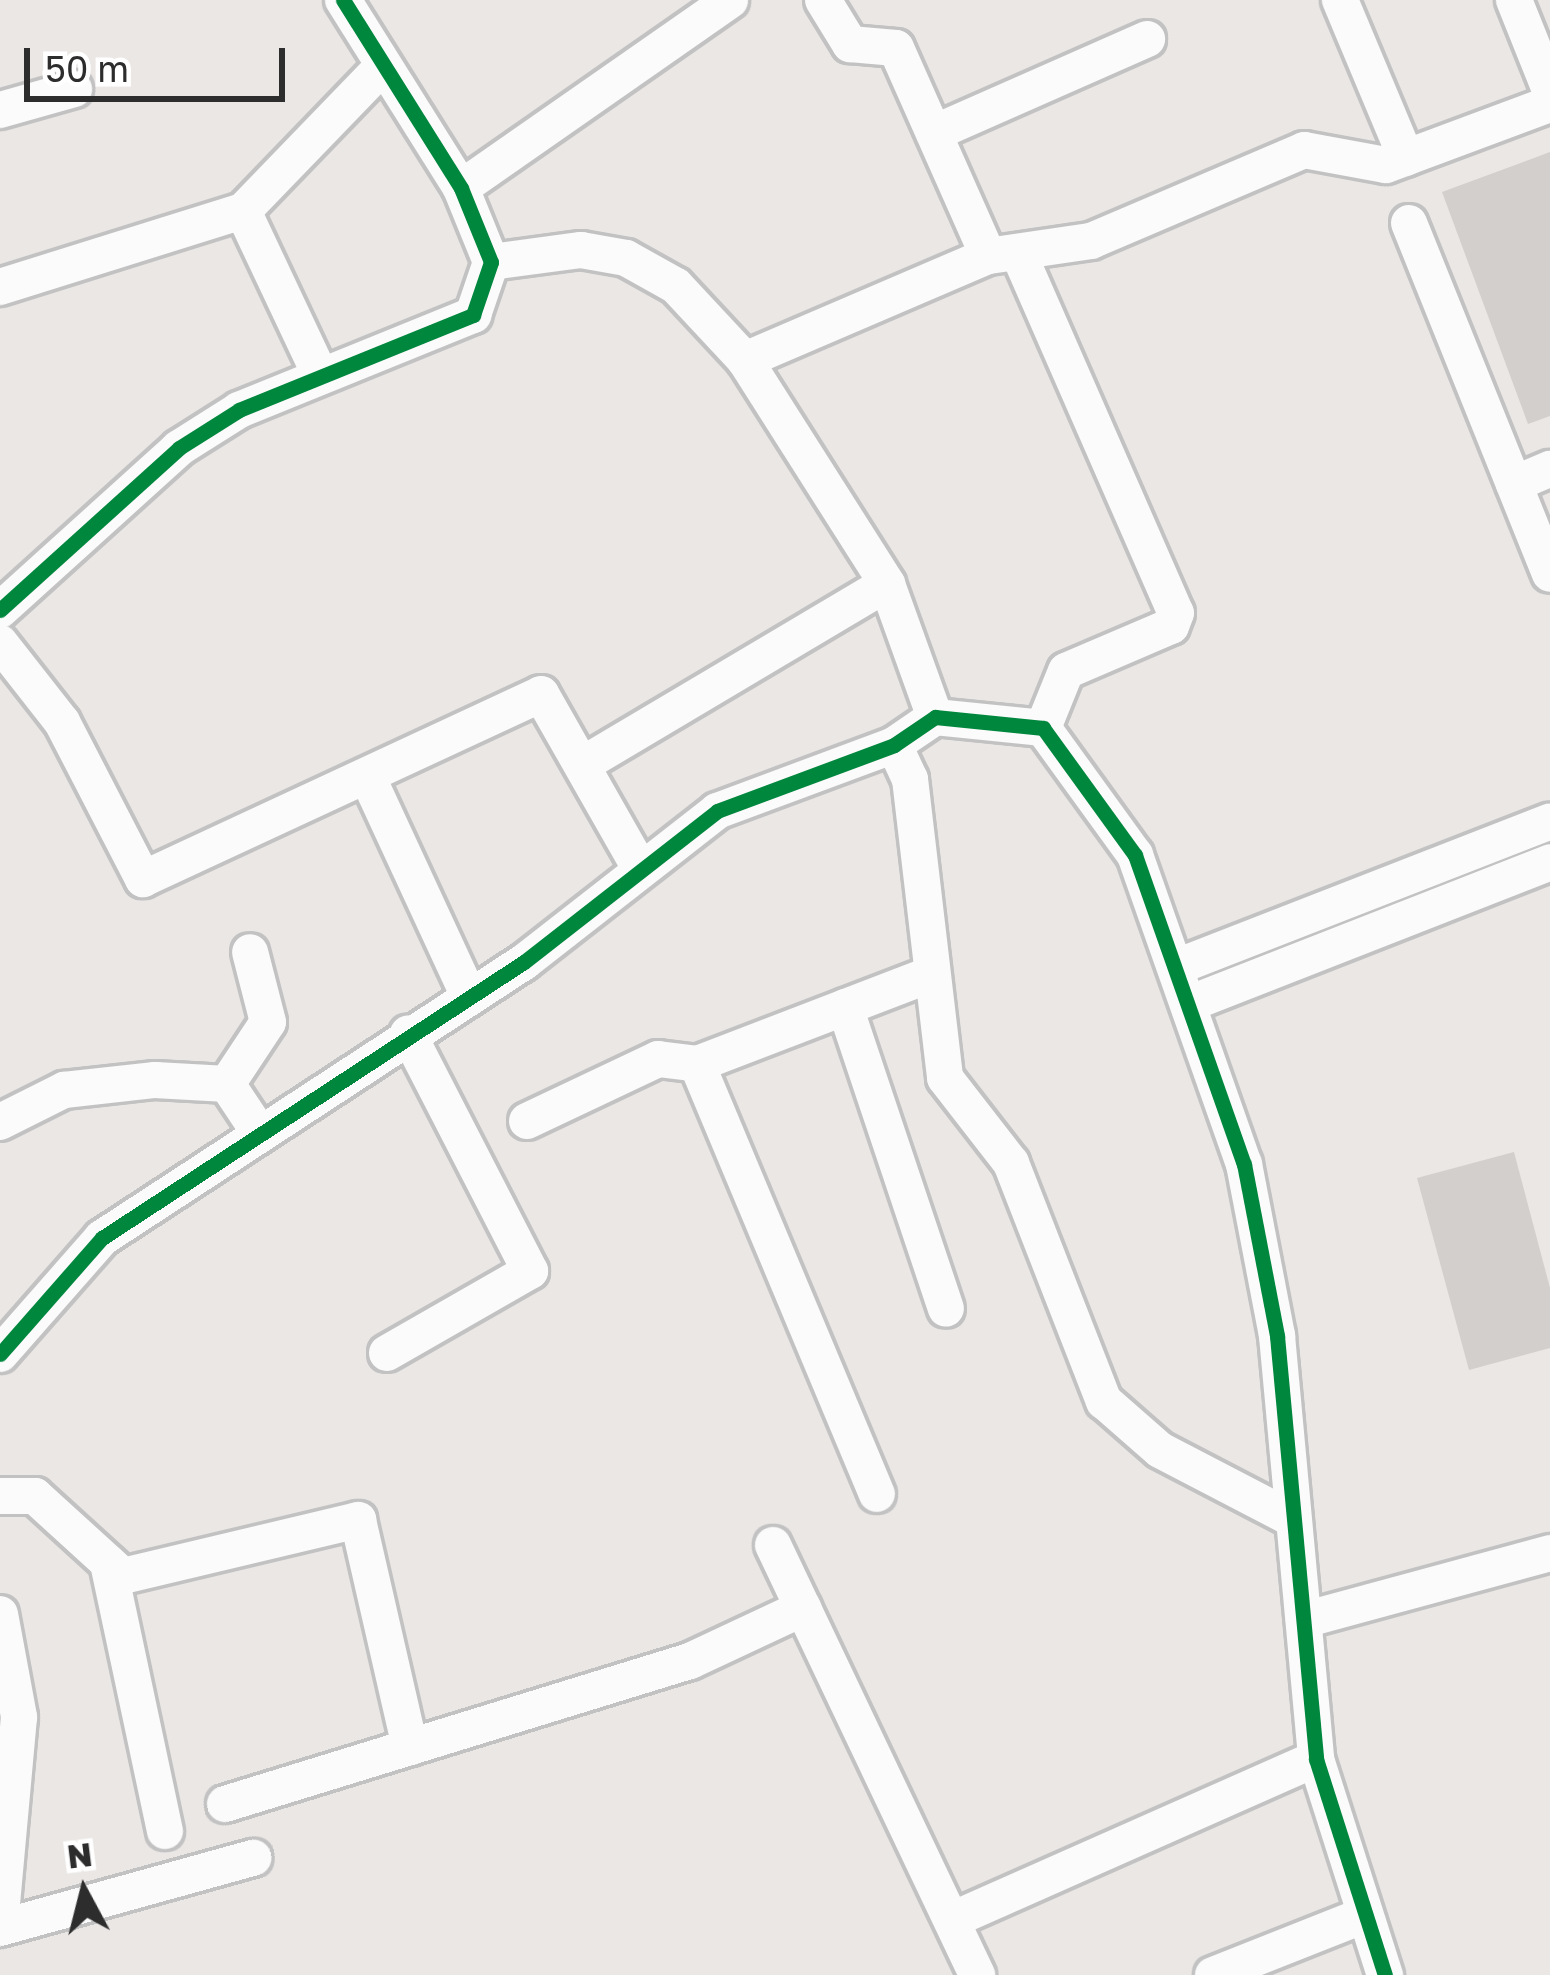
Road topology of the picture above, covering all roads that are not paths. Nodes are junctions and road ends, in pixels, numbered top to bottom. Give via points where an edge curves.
1 (823, 0) edge
2 (1340, 0) edge
3 (1514, 0) edge
4 (728, 1) edge
5 (354, 5) edge
6 (1148, 39) dead end
7 (382, 67) junction
8 (74, 89) dead end
9 (1550, 90) edge
10 (1550, 104) edge
11 (0, 110) edge
12 (934, 133) junction
13 (1406, 158) junction
14 (460, 188) junction
15 (243, 211) junction
16 (1409, 223) dead end
17 (1003, 254) junction
18 (491, 262) junction
19 (0, 287) edge
20 (745, 360) junction
21 (320, 375) junction
22 (1550, 469) edge
23 (1514, 484) junction
24 (1550, 574) edge
25 (887, 584) junction
26 (4, 597) edge
27 (0, 643) edge
28 (935, 717) junction
29 (1043, 728) junction
30 (894, 745) junction
31 (585, 763) junction
32 (369, 780) junction
33 (1550, 821) edge
34 (1550, 862) edge
35 (641, 870) junction
36 (250, 952) dead end
37 (1179, 966) junction
38 (931, 974) junction
39 (469, 995) junction
40 (1191, 1003) junction
41 (845, 1007) junction
42 (408, 1034) junction
43 (698, 1064) junction
44 (227, 1084) junction
45 (527, 1121) dead end
46 (0, 1122) edge
47 (257, 1129) junction
48 (946, 1309) dead end
49 (387, 1353) dead end
50 (0, 1354) edge
51 (877, 1494) dead end
52 (0, 1496) edge
53 (1287, 1516) junction
54 (773, 1545) dead end
55 (1550, 1553) edge
56 (108, 1563) junction
57 (802, 1608) junction
58 (0, 1614) edge
59 (1304, 1620) junction
60 (9, 1716) edge
61 (410, 1747) junction
62 (1316, 1759) junction
63 (224, 1804) dead end
64 (165, 1831) dead end
65 (253, 1858) dead end
66 (1363, 1916) junction
67 (952, 1920) junction
68 (0, 1926) edge
69 (977, 1975) edge
70 (1213, 1975) edge
71 (1385, 1975) edge

1 - 12 street via 850,44 896,49
2 - 13 street
3 - 9 street
4 - 14 street
5 - 7 street
6 - 12 street
7 - 14 street
7 - 15 street
8 - 11 street
10 - 13 street
12 - 17 street
13 - 17 street via 1386,165 1304,150 1090,242
14 - 18 street
15 - 19 street
15 - 21 street
16 - 23 street
17 - 20 street
17 - 29 street via 1176,613 1171,626 1066,671
18 - 20 street via 580,250 626,258 676,286
18 - 21 street via 473,315 448,332
20 - 25 street
21 - 26 street via 179,448
22 - 23 street
23 - 24 street
25 - 28 street
25 - 31 street
27 - 32 street via 62,722 143,879
28 - 29 street
28 - 30 street
29 - 37 street via 1135,855
30 - 35 street via 717,811
30 - 38 street via 910,779
31 - 32 street via 541,694
31 - 35 street
32 - 39 street
33 - 37 street
34 - 40 street
35 - 39 street
36 - 44 street via 268,1022
37 - 40 street
38 - 41 street
38 - 53 street via 945,1078 1012,1163 1104,1401 1160,1450
39 - 42 street
40 - 53 street via 1264,1244
41 - 43 street
41 - 48 street
42 - 47 street
42 - 49 street via 530,1271
43 - 45 street via 658,1059
43 - 51 street
44 - 46 street via 64,1090
44 - 47 street
47 - 50 street via 102,1238
52 - 56 street via 35,1496
53 - 59 street
54 - 57 street
55 - 59 street
56 - 61 street via 123,1576 358,1520
56 - 64 street
57 - 61 street via 690,1661
57 - 67 street
58 - 60 street
59 - 62 street
60 - 68 street
61 - 63 street
62 - 66 street
62 - 67 street
65 - 68 street
66 - 70 street
66 - 71 street
67 - 69 street

